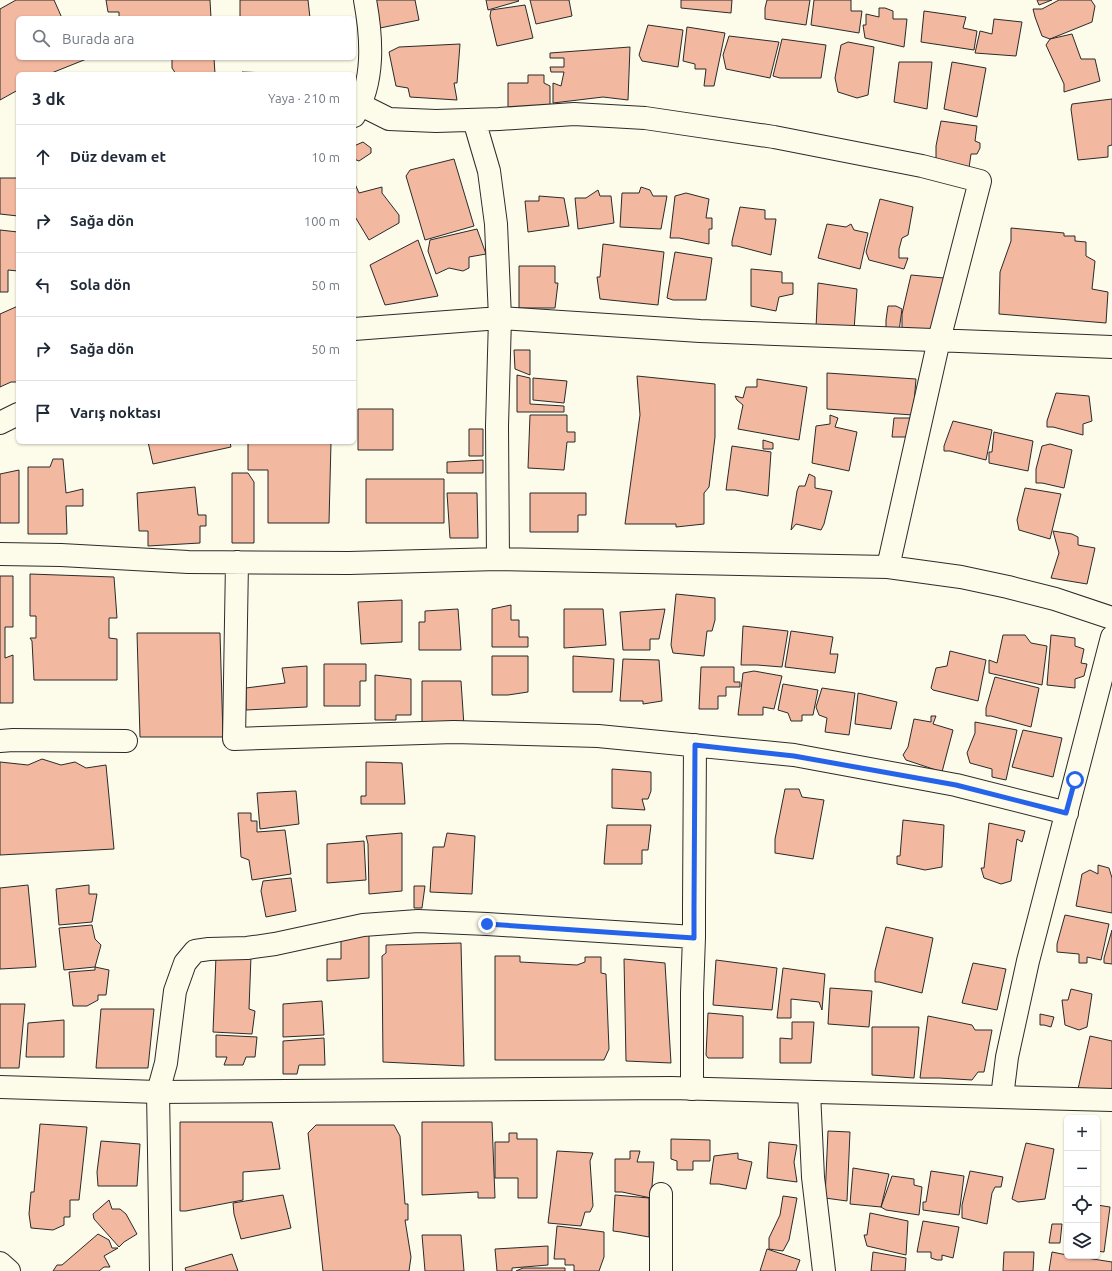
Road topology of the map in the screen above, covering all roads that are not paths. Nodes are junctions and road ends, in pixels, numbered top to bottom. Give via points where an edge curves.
1 (365, 0) edge
2 (357, 110) edge
3 (474, 120) junction
4 (500, 318) junction
5 (356, 329) edge
6 (939, 340) junction
7 (1112, 347) edge
8 (16, 415) edge
9 (0, 423) edge
10 (0, 554) edge
11 (498, 559) junction
12 (237, 562) junction
13 (888, 567) junction
14 (1112, 618) edge
15 (1112, 637) edge
16 (0, 741) edge
17 (126, 741) dead end
18 (695, 745) junction
19 (1066, 813) junction
20 (694, 938) junction
21 (0, 1087) edge
22 (692, 1089) junction
23 (158, 1092) junction
24 (809, 1092) junction
25 (1002, 1097) junction
26 (1112, 1100) edge
27 (661, 1194) dead end
28 (0, 1264) edge
29 (10, 1271) edge
30 (161, 1271) edge
31 (661, 1271) edge
32 (824, 1271) edge

1 - 2 street via 370,27 370,70
2 - 3 street via 388,119
3 - 4 street via 489,171 496,224
3 - 6 street via 574,114 645,118 774,137 922,166 980,182
4 - 5 street
4 - 6 street via 700,331
4 - 11 street via 497,426
6 - 7 street
6 - 13 street
8 - 9 street
10 - 12 street
11 - 12 street via 349,563
11 - 13 street
12 - 18 street via 234,740 454,732 598,736
13 - 14 street via 961,577 1008,587
15 - 19 street
16 - 17 street
18 - 19 street via 794,756 956,785
18 - 20 street
19 - 25 street via 1028,961 1007,1057
20 - 22 street
20 - 23 street via 418,921 363,925 247,948 195,951 185,963 175,991 166,1064
21 - 23 street
22 - 23 street
22 - 24 street
23 - 30 street
24 - 25 street
24 - 32 street via 813,1177
25 - 26 street
27 - 31 street
28 - 29 street

